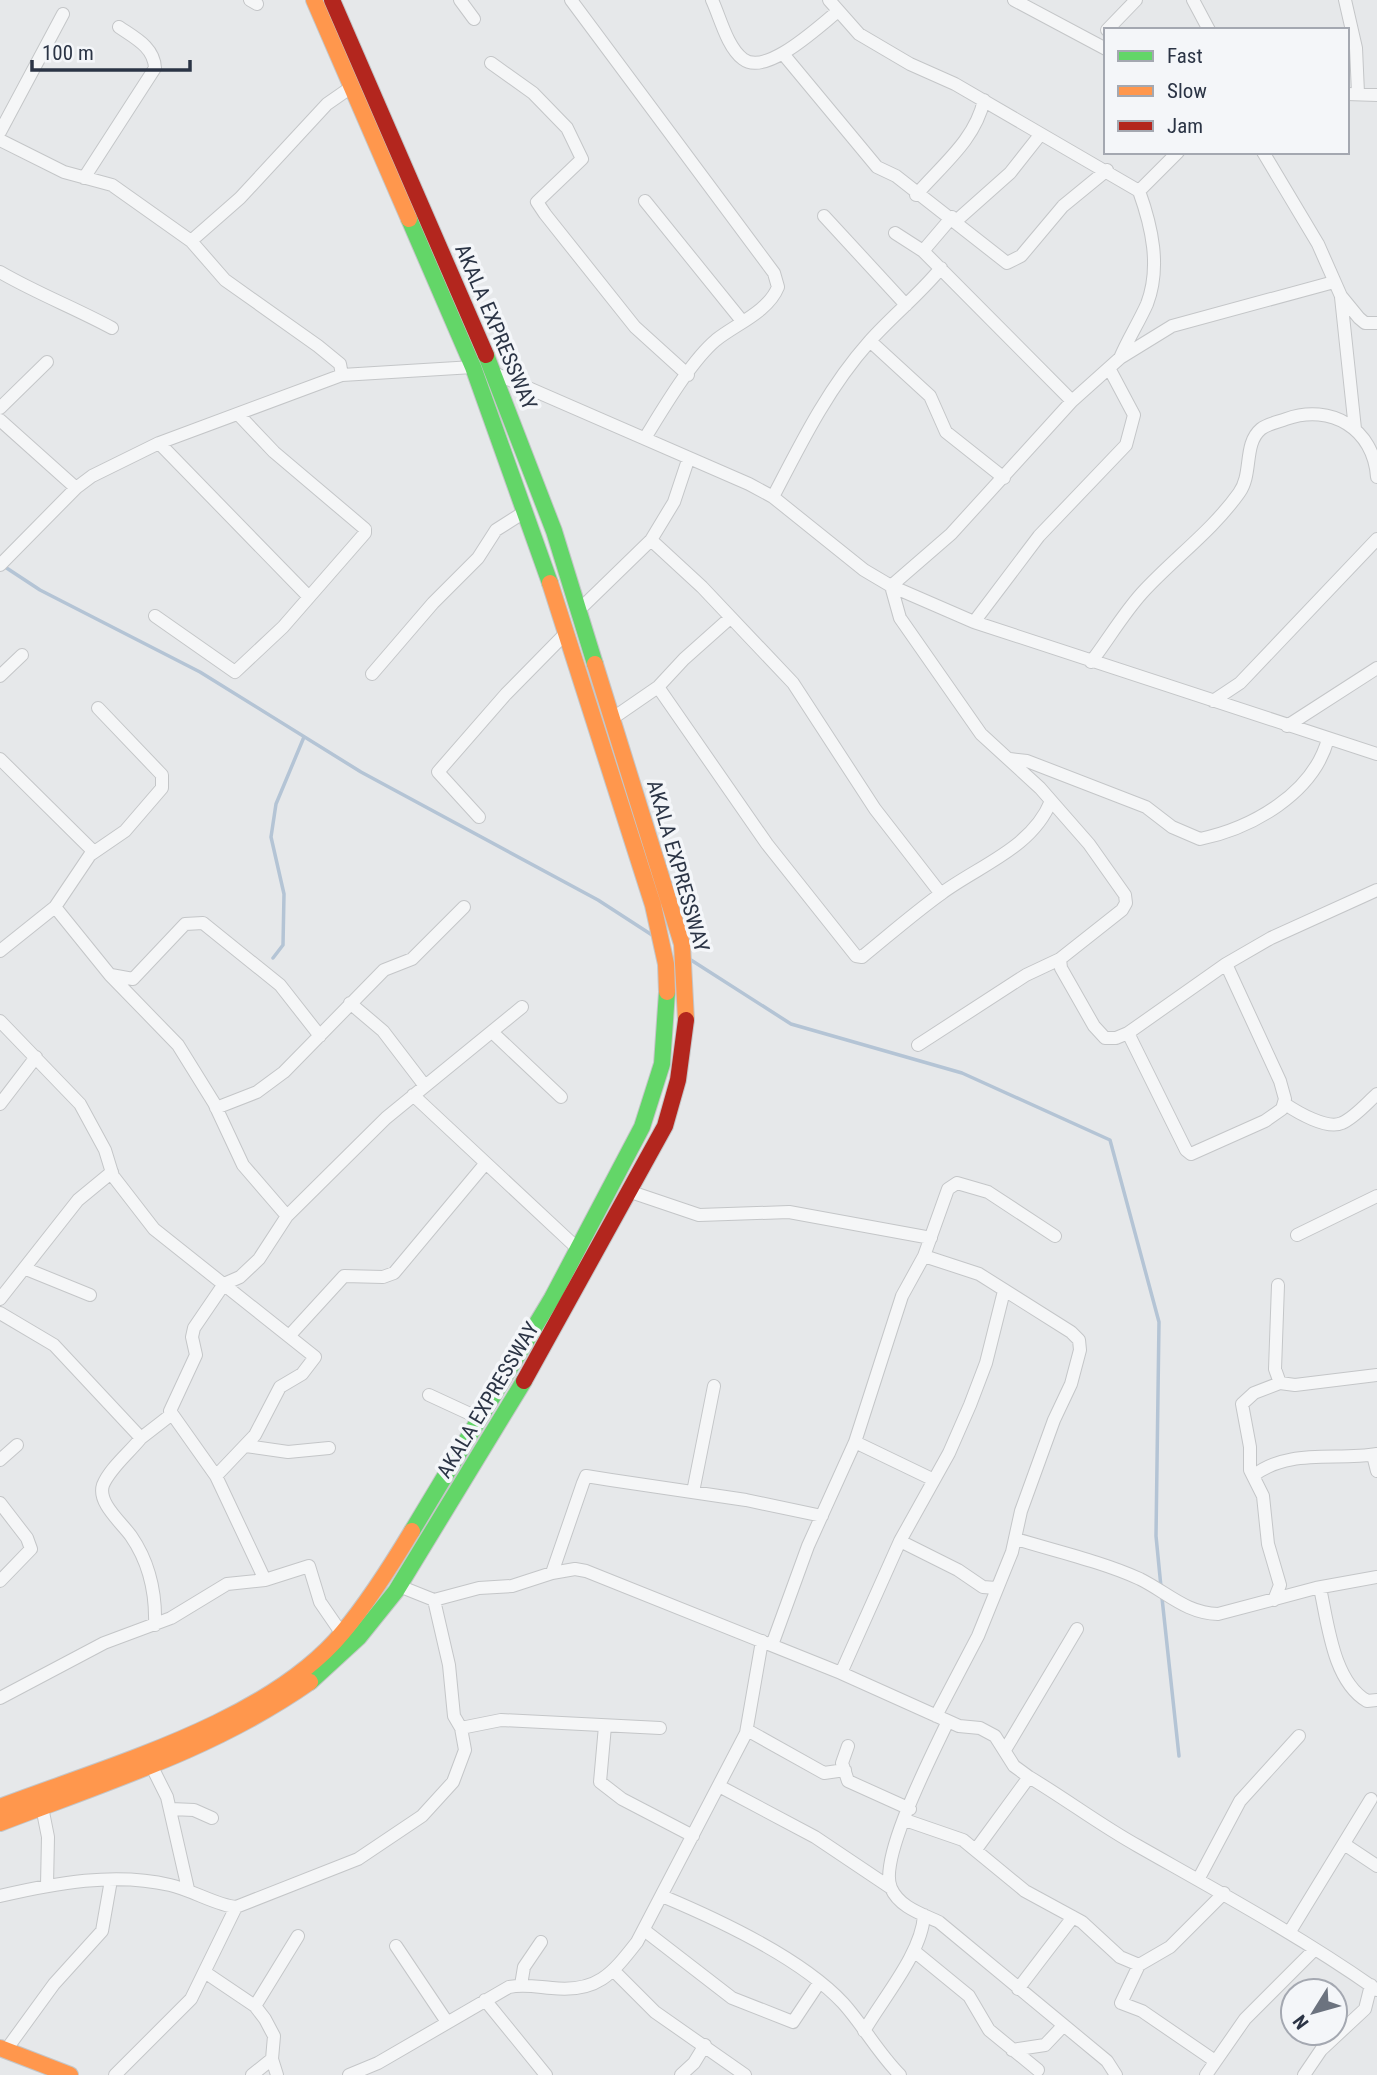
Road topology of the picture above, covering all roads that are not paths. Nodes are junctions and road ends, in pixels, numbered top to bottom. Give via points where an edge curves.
1 (314, 0) edge
2 (332, 0) edge
3 (460, 0) edge
4 (571, 0) edge
5 (712, 0) edge
6 (829, 0) edge
7 (1014, 0) edge
8 (1136, 0) edge
9 (1193, 0) edge
10 (1345, 0) edge
11 (836, 12) junction
12 (63, 14) dead end
13 (474, 19) dead end
14 (119, 27) dead end
15 (1108, 28) edge
16 (1208, 28) edge
17 (1101, 46) edge
18 (784, 55) junction
19 (491, 63) dead end
20 (350, 88) junction
21 (1353, 93) edge
22 (1377, 95) edge
23 (984, 100) junction
24 (0, 132) edge
25 (1040, 135) junction
26 (0, 140) edge
27 (1176, 154) edge
28 (1264, 154) edge
29 (1107, 170) junction
30 (84, 178) junction
31 (1139, 191) junction
32 (916, 195) junction
33 (645, 201) dead end
34 (824, 216) dead end
35 (954, 219) junction
36 (895, 233) dead end
37 (191, 242) junction
38 (923, 251) junction
39 (941, 268) junction
40 (0, 272) edge
41 (1334, 282) junction
42 (1341, 296) junction
43 (906, 305) junction
44 (742, 321) junction
45 (1377, 323) edge
46 (112, 328) dead end
47 (870, 341) junction
48 (1120, 358) junction
49 (47, 362) dead end
50 (473, 367) junction
51 (1109, 368) junction
52 (494, 373) junction
53 (342, 375) junction
54 (688, 375) junction
55 (1072, 401) junction
56 (0, 408) edge
57 (238, 414) junction
58 (0, 420) edge
59 (1355, 429) junction
60 (645, 438) junction
61 (159, 443) junction
62 (688, 460) junction
63 (1377, 477) edge
64 (1004, 478) junction
65 (76, 488) junction
66 (773, 497) junction
67 (526, 511) junction
68 (554, 531) junction
69 (535, 538) junction
70 (1377, 539) edge
71 (651, 540) junction
72 (6, 557) edge
73 (891, 586) junction
74 (308, 596) junction
75 (579, 610) junction
76 (155, 616) dead end
77 (730, 618) junction
78 (974, 622) junction
79 (567, 632) junction
80 (22, 655) dead end
81 (1091, 662) junction
82 (1377, 668) edge
83 (372, 674) dead end
84 (0, 676) edge
85 (658, 687) junction
86 (1213, 701) junction
87 (98, 708) dead end
88 (616, 725) junction
89 (1287, 726) junction
90 (599, 737) junction
91 (1328, 739) junction
92 (1377, 754) edge
93 (0, 759) edge
94 (1010, 759) junction
95 (1051, 801) junction
96 (479, 817) dead end
97 (94, 852) junction
98 (1377, 890) edge
99 (941, 894) junction
100 (55, 907) junction
101 (464, 907) dead end
102 (0, 951) edge
103 (1060, 959) junction
104 (1226, 964) junction
105 (110, 975) junction
106 (350, 1003) junction
107 (522, 1007) dead end
108 (0, 1021) edge
109 (492, 1032) junction
110 (1128, 1034) junction
111 (320, 1036) junction
112 (918, 1045) dead end
113 (36, 1057) junction
114 (425, 1086) junction
115 (1377, 1094) edge
116 (412, 1095) junction
117 (561, 1097) dead end
118 (0, 1104) edge
119 (1285, 1104) junction
120 (216, 1108) junction
121 (485, 1164) junction
122 (112, 1172) junction
123 (631, 1192) junction
124 (1377, 1196) edge
125 (287, 1216) junction
126 (1297, 1235) dead end
127 (1055, 1236) dead end
128 (931, 1238) junction
129 (578, 1248) junction
130 (923, 1256) junction
131 (26, 1269) junction
132 (224, 1284) junction
133 (1278, 1285) dead end
134 (1004, 1291) junction
135 (90, 1295) dead end
136 (0, 1299) edge
137 (0, 1313) edge
138 (290, 1335) junction
139 (518, 1358) junction
140 (535, 1367) junction
141 (1377, 1375) edge
142 (1280, 1383) junction
143 (714, 1386) dead end
144 (429, 1395) dead end
145 (172, 1414) junction
146 (481, 1419) junction
147 (141, 1438) junction
148 (855, 1442) junction
149 (18, 1445) dead end
150 (246, 1446) junction
151 (329, 1448) dead end
152 (1375, 1455) edge
153 (0, 1460) edge
154 (1377, 1471) edge
155 (216, 1476) junction
156 (1253, 1476) junction
157 (934, 1480) junction
158 (693, 1492) junction
159 (0, 1503) edge
160 (822, 1516) junction
161 (1016, 1539) junction
162 (901, 1541) junction
163 (552, 1573) junction
164 (1377, 1577) edge
165 (265, 1580) junction
166 (0, 1581) edge
167 (399, 1586) junction
168 (989, 1587) junction
169 (1320, 1588) junction
170 (434, 1600) junction
171 (1274, 1600) junction
172 (155, 1625) junction
173 (1077, 1629) dead end
174 (342, 1634) junction
175 (767, 1643) junction
176 (841, 1673) junction
177 (0, 1699) edge
178 (1377, 1700) edge
179 (942, 1718) junction
180 (605, 1726) junction
181 (461, 1727) junction
182 (660, 1728) dead end
183 (747, 1730) junction
184 (1299, 1735) dead end
185 (848, 1746) dead end
186 (1005, 1750) junction
187 (152, 1767) junction
188 (845, 1770) junction
189 (1029, 1777) junction
190 (719, 1786) junction
191 (1371, 1799) dead end
192 (41, 1800) junction
193 (0, 1807) edge
194 (171, 1808) junction
195 (907, 1814) junction
196 (212, 1818) dead end
197 (0, 1823) edge
198 (693, 1836) junction
199 (1344, 1843) junction
200 (976, 1848) junction
201 (1377, 1866) edge
202 (1199, 1878) junction
203 (111, 1880) junction
204 (47, 1885) junction
205 (891, 1888) junction
206 (188, 1889) junction
207 (1224, 1893) junction
208 (0, 1896) edge
209 (662, 1896) junction
210 (236, 1907) junction
211 (924, 1915) junction
212 (1073, 1917) junction
213 (644, 1930) junction
214 (1289, 1933) junction
215 (298, 1936) dead end
216 (541, 1942) dead end
217 (396, 1946) dead end
218 (1315, 1949) junction
219 (914, 1951) junction
220 (1118, 1955) junction
221 (1139, 1965) junction
222 (614, 1971) junction
223 (206, 1973) junction
224 (1131, 1977) junction
225 (819, 1983) junction
226 (521, 1985) junction
227 (1374, 1988) edge
228 (1018, 1989) junction
229 (485, 2000) junction
230 (255, 2006) junction
231 (447, 2022) junction
232 (1063, 2026) junction
233 (864, 2031) junction
234 (705, 2045) junction
235 (3, 2049) edge
236 (1012, 2050) junction
237 (272, 2059) junction
238 (1214, 2061) junction
239 (1038, 2070) dead end
240 (70, 2075) edge
241 (115, 2075) edge
242 (252, 2075) edge
243 (277, 2075) edge
244 (349, 2075) edge
245 (546, 2075) edge
246 (681, 2075) edge
247 (745, 2075) edge
248 (900, 2075) edge
249 (1116, 2075) edge
250 (1206, 2075) edge
251 (1304, 2075) edge

1 - 20 main road, AKALA EXPRESSWAY
2 - 52 main road, AKALA EXPRESSWAY
3 - 13 street
4 - 44 street via 774,273 778,287 774,298
5 - 18 street via 741,58 760,61
6 - 11 street
7 - 17 street
8 - 15 street
9 - 16 street
10 - 21 street via 1356,48
11 - 18 street
11 - 23 street via 888,52
12 - 24 street
14 - 30 street via 146,46 155,68
18 - 32 street via 877,167 896,176
19 - 54 street via 533,93 567,128 582,159 537,202 635,327
20 - 37 street via 327,104 240,198
20 - 50 main road, AKALA EXPRESSWAY
21 - 22 street
23 - 25 street
23 - 32 street via 970,137
25 - 29 street
25 - 35 street via 1010,173
26 - 30 street via 64,173
27 - 31 street
28 - 41 street via 1318,244
29 - 31 street
29 - 35 street via 1063,206 1007,263
30 - 37 street via 112,185
31 - 48 street via 1150,221 1154,277 1148,301
32 - 35 street
33 - 44 street
34 - 43 street
35 - 38 street
36 - 38 street
37 - 53 street via 225,280 340,364
38 - 39 street
39 - 43 street
39 - 55 street
40 - 46 street
41 - 42 street
41 - 48 street via 1172,326
42 - 45 street via 1365,323
42 - 59 street
43 - 47 street
44 - 54 street via 713,342
47 - 64 street via 930,396 946,432
47 - 66 street via 821,407
48 - 51 street
49 - 56 street
50 - 53 street
50 - 67 main road, AKALA EXPRESSWAY
51 - 55 street
51 - 78 street via 1134,415 1126,445 1039,536
52 - 60 street
52 - 68 main road, AKALA EXPRESSWAY
53 - 57 street
54 - 60 street
55 - 64 street
57 - 61 street
57 - 74 street via 274,452 365,529
58 - 65 street
59 - 63 street via 1373,451
59 - 81 street via 1322,414 1291,417 1262,427 1252,439 1241,491 1140,595
60 - 62 street
61 - 65 street
61 - 74 street
62 - 66 street
62 - 71 street via 674,502
64 - 73 street via 951,534
65 - 72 street
66 - 73 street via 830,546
67 - 69 main road, AKALA EXPRESSWAY
67 - 83 street via 496,530 478,558
68 - 69 main road
68 - 75 main road, AKALA EXPRESSWAY
69 - 79 main road, AKALA EXPRESSWAY
70 - 86 street via 1240,683
71 - 75 street
71 - 77 street
73 - 78 street
73 - 94 street via 900,618 922,651 981,734
74 - 76 street via 235,672
75 - 88 main road, AKALA EXPRESSWAY
77 - 85 street
77 - 99 street via 793,683 875,809
78 - 81 street
79 - 90 main road, AKALA EXPRESSWAY
79 - 96 street via 438,772
80 - 84 street
81 - 86 street
82 - 89 street
85 - 88 street
85 - 99 street via 767,844 856,956 862,957
86 - 89 street
87 - 97 street via 162,775 162,788 125,831
88 - 90 main road
88 - 123 main road, AKALA EXPRESSWAY via 682,944 687,1034 680,1082 665,1126
89 - 91 street
90 - 129 main road, AKALA EXPRESSWAY via 660,936 666,962 667,1014 662,1063 642,1127
91 - 92 street
91 - 94 street via 1313,771 1270,812 1200,839 1172,827 1146,807 1027,761
93 - 97 street
94 - 95 street
95 - 99 street via 1040,824 1022,843
95 - 103 street via 1104,863 1126,903
97 - 100 street
98 - 104 street via 1271,938
100 - 102 street
100 - 105 street
101 - 106 street via 412,959 384,970
103 - 110 street via 1094,1026 1105,1038
103 - 112 street via 1026,975
104 - 110 street
104 - 119 street via 1269,1052
105 - 111 street via 133,979 186,924 203,923 280,985
105 - 120 street via 178,1045
106 - 111 street
106 - 114 street via 383,1031
107 - 109 street
108 - 113 street
109 - 114 street
109 - 117 street
110 - 119 street via 1191,1154 1265,1121
111 - 120 street via 268,1085
113 - 118 street
113 - 122 street via 80,1104
114 - 116 street
115 - 119 street via 1342,1124 1334,1125
116 - 121 street
116 - 125 street
120 - 125 street via 243,1165
121 - 129 street
121 - 138 street via 394,1273 344,1276
122 - 131 street via 78,1200
122 - 132 street via 154,1229
123 - 128 street via 699,1215 789,1212
123 - 140 main road, AKALA EXPRESSWAY
124 - 126 street
125 - 132 street via 251,1268
127 - 128 street via 988,1192 957,1183 946,1193
128 - 130 street
129 - 139 main road, AKALA EXPRESSWAY
130 - 134 street via 979,1274
130 - 148 street via 892,1322
131 - 135 street
131 - 136 street
132 - 138 street
132 - 145 street via 194,1328 196,1355 170,1407
133 - 142 street via 1275,1369
134 - 157 street via 986,1363
134 - 161 street via 1071,1332 1079,1340 1080,1350 1021,1511
137 - 147 street via 54,1345
138 - 150 street via 313,1353 314,1361 280,1387
139 - 140 main road
139 - 146 main road, AKALA EXPRESSWAY
140 - 167 main road, AKALA EXPRESSWAY
141 - 142 street
142 - 156 street via 1254,1393 1242,1404
143 - 158 street
144 - 146 street
145 - 147 street
145 - 155 street
146 - 174 main road, AKALA EXPRESSWAY via 388,1571
147 - 172 street via 112,1472 102,1497 145,1563 153,1587
148 - 157 street
148 - 160 street
149 - 153 street
150 - 151 street via 288,1452
150 - 155 street
152 - 154 street
152 - 156 street via 1295,1459 1268,1465
155 - 165 street
156 - 171 street via 1263,1496 1268,1544 1280,1585
157 - 162 street
158 - 160 street
158 - 163 street via 586,1476
159 - 166 street via 31,1549
160 - 175 street
161 - 168 street
161 - 171 street via 1141,1580 1196,1612 1219,1614
162 - 168 street
162 - 176 street
163 - 170 street via 512,1586 480,1588
163 - 175 street via 586,1571
164 - 169 street
165 - 172 street via 227,1584
165 - 174 street via 309,1566 320,1602
167 - 170 street
167 - 187 main road, AKALA EXPRESSWAY via 365,1635 315,1679 249,1722
168 - 179 street via 990,1602 978,1636
169 - 171 street
169 - 178 street via 1349,1686 1367,1701
170 - 181 street via 449,1665 454,1716
172 - 177 street via 104,1643
173 - 186 street
174 - 192 main road, AKALA EXPRESSWAY via 302,1671 243,1709
175 - 176 street
175 - 183 street
176 - 179 street
179 - 186 street via 980,1728 995,1736
179 - 195 street
180 - 181 street via 501,1720
180 - 182 street
180 - 198 street via 600,1782 622,1800
181 - 210 street via 463,1762 453,1782 422,1816 358,1859
183 - 188 street via 824,1773
183 - 190 street
184 - 202 street via 1240,1801
185 - 188 street via 842,1763
186 - 189 street via 1014,1766
187 - 192 main road, AKALA EXPRESSWAY
187 - 194 street
188 - 195 street via 854,1786
189 - 200 street
189 - 202 street via 1137,1846
190 - 198 street
190 - 205 street via 815,1837
191 - 199 street
192 - 193 main road, AKALA EXPRESSWAY
192 - 197 main road, AKALA EXPRESSWAY
192 - 204 street via 48,1837
194 - 196 street via 194,1810
194 - 206 street
195 - 200 street
195 - 205 street via 892,1852 887,1877
198 - 209 street
199 - 201 street
199 - 214 street
200 - 212 street via 1025,1891
202 - 207 street
203 - 204 street
203 - 206 street via 143,1878
203 - 235 street via 102,1931
204 - 208 street
205 - 211 street via 911,1910
206 - 210 street
207 - 214 street
207 - 221 street via 1170,1947
209 - 213 street
209 - 225 street via 729,1926
210 - 223 street
211 - 219 street
211 - 228 street via 939,1922
212 - 220 street
212 - 228 street
213 - 222 street
213 - 225 street via 732,1998 793,2022
214 - 218 street
215 - 230 street
216 - 226 street via 524,1967
217 - 231 street
218 - 227 street
218 - 238 street via 1245,2019
219 - 233 street
219 - 236 street via 968,1996 989,2030
220 - 221 street
220 - 224 street
221 - 224 street
222 - 226 street via 580,1990
222 - 234 street via 655,2012
223 - 230 street
223 - 241 street via 191,1999
224 - 238 street via 1121,2003 1142,2011
225 - 233 street via 842,2002
226 - 229 street
227 - 251 street via 1365,2009 1321,2050
228 - 232 street
229 - 231 street
229 - 245 street
230 - 237 street via 274,2036
231 - 244 street
232 - 236 street via 1045,2045
232 - 249 street via 1107,2061
233 - 248 street
234 - 246 street
234 - 247 street
235 - 240 main road
236 - 239 street
237 - 242 street
237 - 243 street
238 - 250 street

